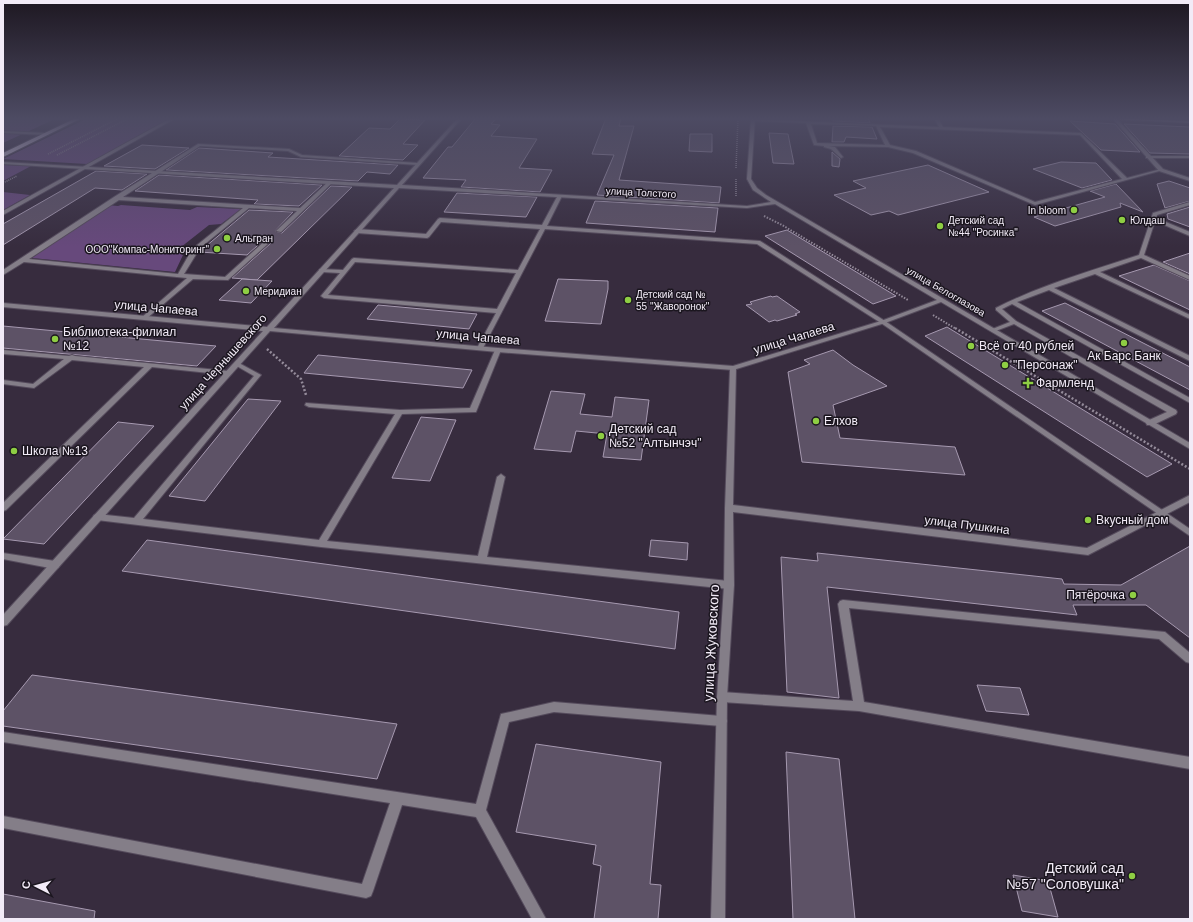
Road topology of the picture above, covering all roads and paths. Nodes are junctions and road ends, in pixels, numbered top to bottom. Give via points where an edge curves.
1 (34, 161) edge
2 (46, 161) edge
3 (96, 161) edge
4 (174, 161) edge
5 (375, 161) edge
6 (421, 161) edge
7 (750, 161) edge
8 (935, 161) edge
9 (1107, 161) edge
10 (1152, 161) edge
11 (3, 163) edge
12 (28, 164) junction
13 (418, 164) junction
14 (38, 165) junction
15 (85, 167) junction
16 (1161, 170) junction
17 (157, 172) junction
18 (1125, 179) junction
19 (1190, 180) edge
20 (331, 182) junction
21 (3, 183) edge
22 (398, 186) junction
23 (560, 196) junction
24 (116, 198) junction
25 (774, 203) junction
26 (1190, 203) edge
27 (247, 207) junction
28 (301, 210) junction
29 (3, 212) edge
30 (1155, 220) junction
31 (543, 227) junction
32 (279, 231) dead end
33 (357, 231) junction
34 (1190, 234) edge
35 (269, 240) dead end
36 (1141, 256) junction
37 (24, 260) junction
38 (322, 270) junction
39 (344, 272) junction
40 (520, 272) junction
41 (1095, 272) junction
42 (3, 273) edge
43 (180, 276) junction
44 (192, 277) junction
45 (1190, 278) edge
46 (1050, 288) junction
47 (942, 300) junction
48 (1012, 302) junction
49 (3, 305) edge
50 (499, 311) junction
51 (1190, 317) edge
52 (144, 318) junction
53 (883, 322) junction
54 (1014, 322) junction
55 (268, 329) junction
56 (993, 330) junction
57 (480, 348) junction
58 (267, 349) dead end
59 (498, 350) junction
60 (3, 352) edge
61 (72, 357) junction
62 (1190, 359) edge
63 (237, 364) junction
64 (150, 365) junction
65 (733, 368) junction
66 (228, 373) junction
67 (3, 382) edge
68 (1190, 401) edge
69 (309, 405) joint
70 (400, 412) junction
71 (1150, 423) junction
72 (1190, 446) edge
73 (501, 477) dead end
74 (1190, 498) edge
75 (3, 508) edge
76 (729, 508) junction
77 (1162, 514) junction
78 (96, 517) junction
79 (136, 522) junction
80 (1190, 533) edge
81 (321, 544) junction
82 (3, 556) edge
83 (482, 560) junction
84 (55, 565) junction
85 (729, 585) junction
86 (3, 622) edge
87 (1190, 659) edge
88 (722, 697) junction
89 (859, 706) junction
90 (721, 721) junction
91 (3, 738) edge
92 (1190, 763) edge
93 (398, 798) junction
94 (480, 810) junction
95 (3, 822) edge
96 (539, 919) edge
97 (718, 919) edge

1 - 12 path
2 - 14 path
3 - 15 street
4 - 17 street
5 - 13 street
6 - 13 street, улица Чернышевского
7 - 25 street, улица Белоглазова via 749,179 755,189
8 - 18 street via 1035,204
9 - 18 street
10 - 16 street
11 - 12 street, улица Толстого
12 - 14 street, улица Толстого
13 - 22 street, улица Чернышевского
14 - 15 street, улица Толстого
14 - 21 path
15 - 17 street, улица Толстого
15 - 29 street
16 - 18 street
16 - 19 street
17 - 20 street, улица Толстого
17 - 24 street
20 - 22 street, улица Толстого
20 - 28 street
22 - 23 street, улица Толстого
22 - 33 street, улица Чернышевского
23 - 25 street, улица Толстого via 747,207
23 - 31 street
24 - 27 street
24 - 37 street
25 - 47 street, улица Белоглазова
26 - 30 street via 1156,214
27 - 28 street
27 - 43 street via 192,253
28 - 32 street
30 - 34 street
30 - 36 street
31 - 33 street via 440,220 427,236
31 - 40 street
31 - 53 street via 758,242
33 - 38 street, улица Чернышевского
35 - 44 street via 226,279
36 - 41 street
36 - 45 street
37 - 42 street
37 - 43 street
38 - 39 street
38 - 55 street, улица Чернышевского
39 - 40 street via 354,260
39 - 50 street via 324,296
40 - 50 street
41 - 46 street
41 - 51 street
43 - 44 street
44 - 52 street
46 - 48 street
46 - 62 street
47 - 53 street, улица Чапаева
47 - 56 street, улица Белоглазова
48 - 54 street via 998,309
48 - 68 street
49 - 52 street, улица Чапаева
50 - 57 street
52 - 55 street, улица Чапаева
53 - 65 street, улица Чапаева
53 - 77 street
54 - 56 street
54 - 71 street via 1173,412
55 - 57 street, улица Чапаева
55 - 63 street, улица Чернышевского
56 - 71 street, улица Белоглазова
57 - 59 street, улица Чапаева
58 - 69 path via 301,379
59 - 65 street, улица Чапаева
59 - 70 street via 473,410
60 - 61 street
61 - 64 street
61 - 67 street via 34,386
63 - 66 street, улица Чернышевского
63 - 79 street via 258,376
64 - 66 street
64 - 75 street
65 - 76 street, улица Жуковского
66 - 78 street, улица Чернышевского
69 - 70 street
70 - 81 street
71 - 72 street, улица Белоглазова
73 - 83 street
74 - 77 street, улица Пушкина
76 - 77 street, улица Пушкина via 1088,552
76 - 85 street, улица Жуковского
77 - 80 street
78 - 79 street
78 - 84 street, улица Чернышевского
79 - 81 street
81 - 83 street
82 - 84 street
83 - 85 street
84 - 86 street, улица Чернышевского
85 - 88 street, улица Жуковского
87 - 89 street via 1161,635 843,604
88 - 89 street
88 - 90 street, улица Жуковского
89 - 92 street
90 - 94 street via 554,707 505,718
90 - 97 street, улица Жуковского
91 - 93 street
93 - 94 street
93 - 95 street via 366,891
94 - 96 street

